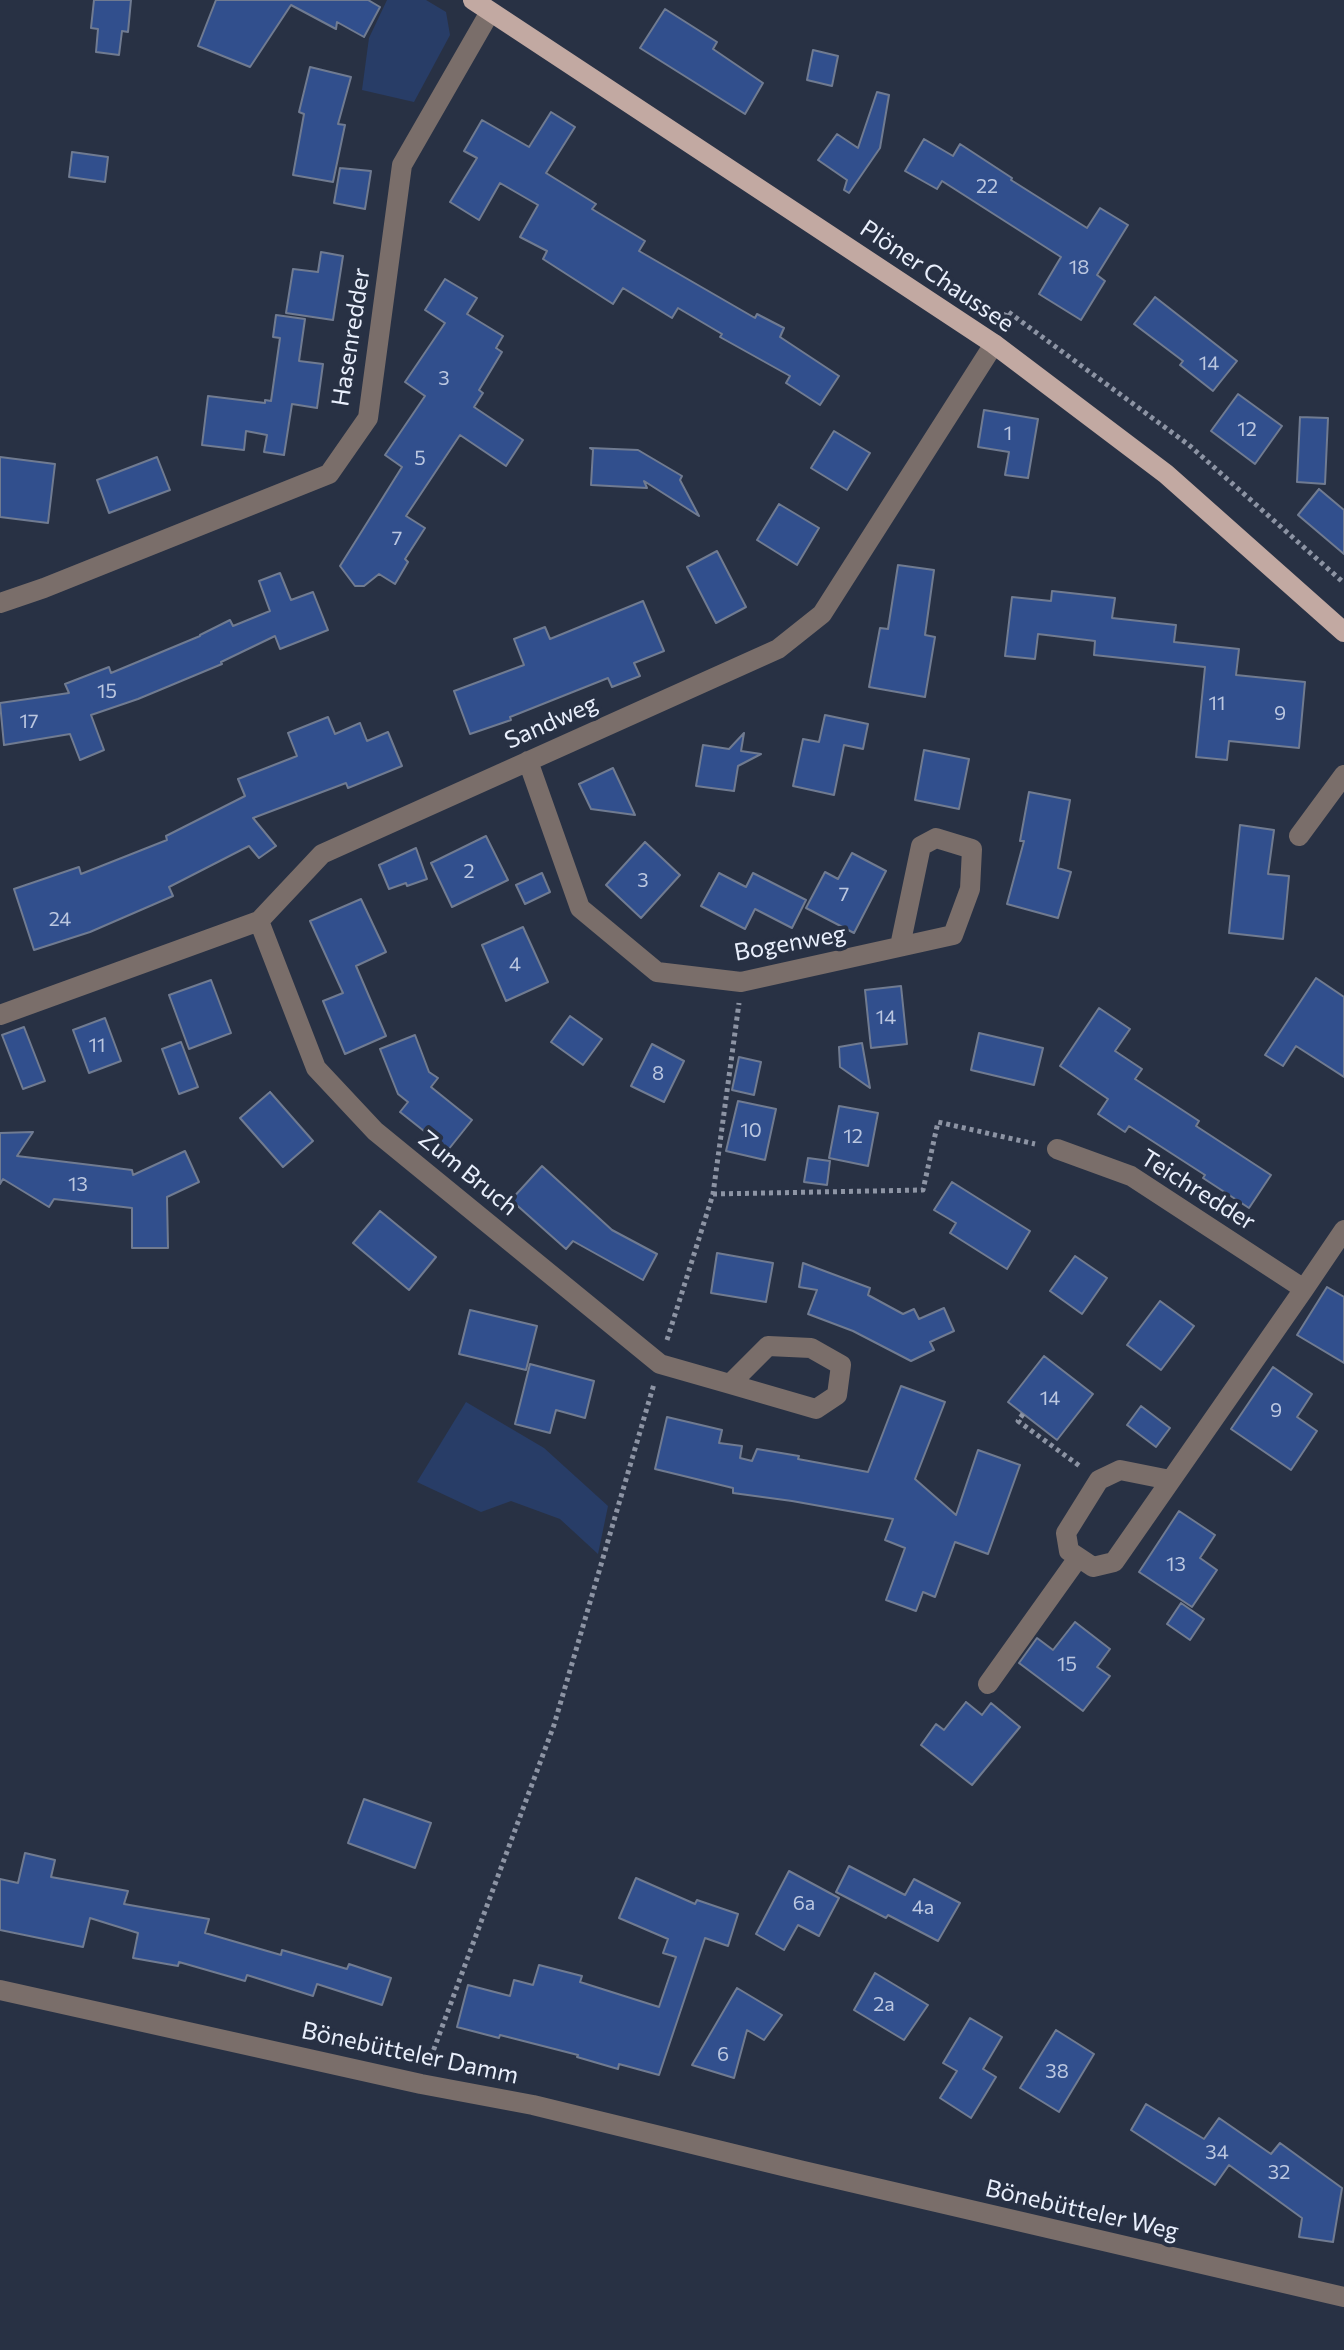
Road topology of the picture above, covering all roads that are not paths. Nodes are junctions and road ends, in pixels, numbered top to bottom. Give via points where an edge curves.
1 (481, 6) edge
2 (994, 344) junction
3 (0, 603) edge
4 (1344, 632) edge
5 (528, 761) junction
6 (1344, 775) edge
7 (1299, 836) dead end
8 (259, 921) junction
9 (900, 946) junction
10 (5, 1007) edge
11 (1057, 1149) road end
12 (1344, 1230) edge
13 (1304, 1289) junction
14 (730, 1384) junction
15 (1170, 1480) junction
16 (1078, 1558) junction
17 (988, 1684) dead end
18 (0, 1990) edge
19 (809, 2173) joint
20 (1344, 2297) edge

1 - 2 main road, Plöner Chaussee
1 - 3 street, Hasenredder via 402,165 368,418 329,474
2 - 4 main road, Plöner Chaussee via 1166,474
2 - 5 street, Sandweg via 822,614 778,649
5 - 8 street, Sandweg via 322,854
5 - 9 street, Bogenweg via 580,908 657,972 741,982
6 - 7 street
8 - 10 street, Sandweg
8 - 14 street, Zum Bruch via 316,1068 375,1131 660,1364
9 - 9 street, Bogenweg via 953,935 970,889 972,849 936,838 921,846
11 - 13 street, Teichredder via 1131,1176
12 - 13 street
13 - 15 street
14 - 14 street, Zum Bruch via 816,1409 837,1395 841,1365 811,1348 768,1346
15 - 16 street via 1114,1562 1093,1567
15 - 16 street via 1120,1470 1099,1480 1066,1533 1069,1551
16 - 17 street
18 - 19 street, Bönebütteler Damm via 533,2105
19 - 20 street, Bönebütteler Weg

